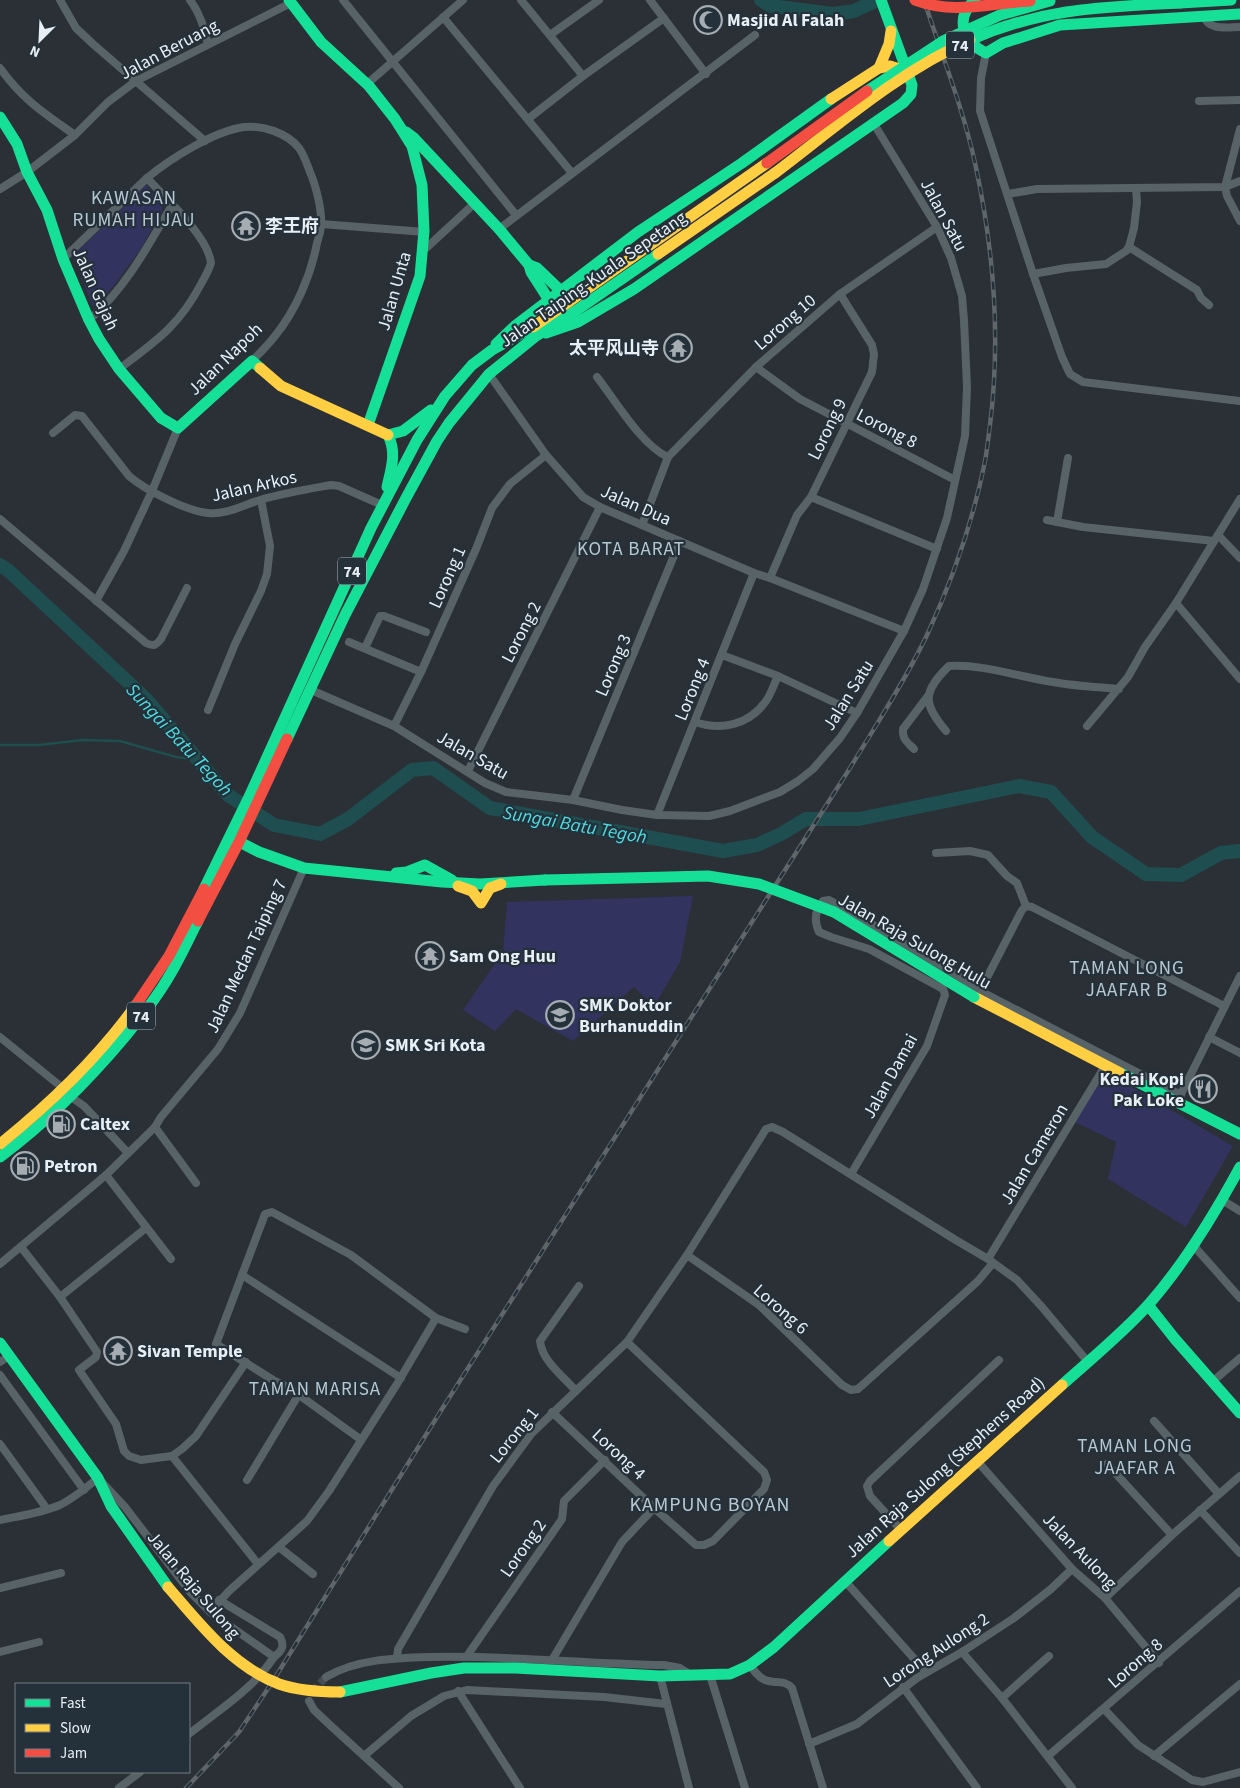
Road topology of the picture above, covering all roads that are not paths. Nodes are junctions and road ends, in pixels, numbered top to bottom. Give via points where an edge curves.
1 (60, 0) edge
2 (190, 0) edge
3 (463, 0) edge
4 (521, 0) edge
5 (599, 0) edge
6 (650, 0) edge
7 (881, 0) edge
8 (916, 0) edge
9 (975, 0) edge
10 (1231, 0) edge
11 (346, 1) edge
12 (1053, 1) edge
13 (290, 2) edge
14 (1240, 14) edge
15 (1204, 16) junction
16 (443, 17) junction
17 (664, 18) junction
18 (889, 25) junction
19 (1240, 27) edge
20 (550, 35) junction
21 (755, 35) dead end
22 (208, 44) junction
23 (986, 53) junction
24 (393, 62) junction
25 (0, 68) edge
26 (879, 68) junction
27 (908, 72) junction
28 (706, 74) junction
29 (583, 76) junction
30 (136, 81) junction
31 (367, 84) junction
32 (842, 91) junction
33 (1240, 100) edge
34 (1199, 101) dead end
35 (0, 117) edge
36 (528, 119) junction
37 (871, 125) junction
38 (1240, 129) edge
39 (402, 130) junction
40 (76, 135) junction
41 (205, 141) junction
42 (415, 153) junction
43 (439, 165) junction
44 (28, 172) junction
45 (572, 173) junction
46 (147, 178) junction
47 (1240, 181) edge
48 (1225, 187) junction
49 (1136, 188) junction
50 (0, 189) edge
51 (1008, 194) junction
52 (475, 203) junction
53 (172, 206) junction
54 (516, 215) junction
55 (1240, 221) edge
56 (321, 224) junction
57 (937, 227) junction
58 (499, 229) junction
59 (425, 232) junction
60 (1129, 247) junction
61 (424, 250) junction
62 (63, 259) junction
63 (529, 265) junction
64 (1033, 274) junction
65 (561, 291) junction
66 (840, 294) junction
67 (549, 300) junction
68 (1209, 305) dead end
69 (89, 320) junction
70 (536, 336) junction
71 (491, 349) junction
72 (252, 361) junction
73 (756, 367) junction
74 (119, 369) junction
75 (489, 374) junction
76 (598, 377) dead end
77 (1240, 401) edge
78 (439, 404) junction
79 (430, 418) junction
80 (449, 423) junction
81 (846, 424) junction
82 (368, 425) junction
83 (178, 428) junction
84 (54, 433) dead end
85 (388, 435) junction
86 (546, 455) junction
87 (668, 457) junction
88 (1068, 458) dead end
89 (955, 480) junction
90 (152, 491) junction
91 (811, 497) junction
92 (1240, 499) edge
93 (261, 500) junction
94 (382, 505) junction
95 (600, 507) junction
96 (0, 518) edge
97 (1047, 520) dead end
98 (1057, 522) junction
99 (642, 525) junction
100 (1216, 538) junction
101 (680, 541) junction
102 (937, 549) junction
103 (1240, 558) edge
104 (754, 573) junction
105 (770, 578) junction
106 (187, 588) dead end
107 (96, 601) junction
108 (1176, 603) junction
109 (904, 631) junction
110 (426, 632) dead end
111 (349, 642) dead end
112 (365, 648) junction
113 (722, 655) junction
114 (421, 672) junction
115 (778, 676) junction
116 (1240, 679) edge
117 (1119, 689) junction
118 (311, 690) junction
119 (929, 694) junction
120 (208, 710) dead end
121 (857, 713) junction
122 (695, 722) junction
123 (394, 726) junction
124 (1087, 726) dead end
125 (946, 731) dead end
126 (914, 749) dead end
127 (468, 771) junction
128 (573, 800) junction
129 (252, 802) junction
130 (657, 815) junction
131 (235, 840) junction
132 (936, 853) dead end
133 (304, 868) junction
134 (382, 875) junction
135 (442, 882) junction
136 (456, 882) junction
137 (505, 882) junction
138 (1026, 906) junction
139 (1240, 976) edge
140 (977, 994) junction
141 (1224, 1006) junction
142 (0, 1037) edge
143 (1209, 1038) junction
144 (1240, 1053) edge
145 (1105, 1066) junction
146 (68, 1093) junction
147 (1179, 1099) junction
148 (155, 1127) junction
149 (1240, 1134) edge
150 (0, 1144) edge
151 (128, 1153) junction
152 (0, 1157) edge
153 (1240, 1167) edge
154 (851, 1174) junction
155 (106, 1175) junction
156 (196, 1182) dead end
157 (1222, 1200) junction
158 (1240, 1211) edge
159 (146, 1228) junction
160 (1193, 1245) junction
161 (21, 1247) junction
162 (687, 1255) junction
163 (171, 1259) dead end
164 (991, 1261) junction
165 (0, 1264) edge
166 (242, 1275) junction
167 (579, 1286) dead end
168 (60, 1297) junction
169 (1240, 1298) edge
170 (1148, 1305) junction
171 (436, 1318) junction
172 (465, 1329) dead end
173 (627, 1342) junction
174 (0, 1344) edge
175 (1240, 1358) edge
176 (5, 1359) edge
177 (999, 1360) dead end
178 (246, 1362) junction
179 (1088, 1362) junction
180 (0, 1376) edge
181 (401, 1378) junction
182 (1212, 1382) junction
183 (576, 1391) junction
184 (300, 1394) junction
185 (552, 1412) junction
186 (1240, 1413) edge
187 (1154, 1421) dead end
188 (360, 1439) junction
189 (0, 1444) edge
190 (172, 1456) junction
191 (605, 1460) junction
192 (978, 1462) junction
193 (1107, 1464) dead end
194 (1240, 1476) edge
195 (98, 1478) junction
196 (247, 1480) dead end
197 (84, 1490) junction
198 (1219, 1494) junction
199 (654, 1508) junction
200 (47, 1510) junction
201 (1200, 1510) junction
202 (0, 1520) edge
203 (901, 1530) junction
204 (1172, 1535) junction
205 (279, 1548) junction
206 (1240, 1553) edge
207 (258, 1564) junction
208 (1072, 1569) junction
209 (61, 1573) dead end
210 (314, 1574) dead end
211 (845, 1581) junction
212 (0, 1588) edge
213 (1240, 1592) edge
214 (1105, 1598) junction
215 (219, 1600) junction
216 (210, 1612) junction
217 (39, 1642) dead end
218 (0, 1652) edge
219 (962, 1652) junction
220 (467, 1656) junction
221 (1049, 1656) dead end
222 (274, 1657) junction
223 (397, 1658) junction
224 (552, 1660) junction
225 (1159, 1663) junction
226 (750, 1666) junction
227 (603, 1672) joint
228 (926, 1672) junction
229 (691, 1675) junction
230 (710, 1675) junction
231 (660, 1676) junction
232 (326, 1677) tunnel mouth
233 (1240, 1684) edge
234 (903, 1687) junction
235 (458, 1691) junction
236 (1002, 1698) junction
237 (309, 1700) dead end
238 (666, 1704) junction
239 (1104, 1709) junction
240 (190, 1733) edge
241 (809, 1744) junction
242 (364, 1756) junction
243 (1048, 1756) junction
244 (1154, 1756) junction
245 (1240, 1772) edge
246 (139, 1773) edge
247 (119, 1788) edge
248 (399, 1788) edge
249 (520, 1788) edge
250 (689, 1788) edge
251 (745, 1788) edge
252 (822, 1788) edge
253 (977, 1788) edge
254 (1072, 1788) edge

1 - 30 street via 76,28
2 - 22 street via 202,21
3 - 16 street
4 - 20 street
5 - 20 street
6 - 17 street
7 - 18 main road
8 - 12 main road, bridge via 942,8
9 - 23 main road via 963,14 966,37
10 - 70 main road, Jalan Taiping-Kuala Sepetang / 74, bridge via 1088,9 1045,15 954,47 874,99 775,173
11 - 24 street
12 - 71 main road, Jalan Taiping-Kuala Sepetang / 74, bridge via 1000,15 942,41 522,334
13 - 22 street, Jalan Beruang
13 - 31 main road, Jalan Unta via 325,46
14 - 15 main road
15 - 19 street via 1207,23 1214,26
15 - 23 main road via 1060,25 1003,43
16 - 24 street
16 - 36 street
17 - 28 street
17 - 29 street
18 - 26 main road via 889,44
18 - 27 main road
20 - 29 street
21 - 28 street
22 - 30 street, Jalan Beruang
23 - 51 street via 980,111
24 - 31 street
24 - 54 street
25 - 40 street via 36,108
26 - 27 main road via 894,66
26 - 32 main road
27 - 37 main road via 911,94
28 - 45 street
29 - 36 street
30 - 40 street, Jalan Beruang via 108,102
30 - 41 street
31 - 39 main road, Jalan Unta
32 - 37 main road via 842,98 853,119
32 - 65 main road via 638,232
33 - 34 street
35 - 44 main road, Jalan Gajah via 17,144
36 - 45 street
37 - 57 street, Jalan Satu
37 - 70 main road via 634,289 578,322
38 - 48 street
39 - 42 main road, Jalan Unta
39 - 43 main road
40 - 44 street, Jalan Beruang
41 - 46 street, Jalan Napoh
41 - 56 street, Jalan Napoh via 244,127 262,128 287,138 299,148 313,178
42 - 43 main road
42 - 59 main road, Jalan Unta via 422,187
43 - 52 main road
44 - 50 street, Jalan Beruang
44 - 62 main road, Jalan Gajah via 47,210
45 - 54 street
46 - 53 street
46 - 62 street, Jalan Napoh
47 - 48 street
48 - 49 street
48 - 55 street
49 - 51 street via 1037,189
49 - 60 street via 1134,228
51 - 64 street
52 - 58 main road
52 - 61 street
53 - 69 street via 118,292
53 - 74 street via 207,248 210,268 177,321
54 - 58 street
56 - 59 street
56 - 72 street, Jalan Napoh via 314,258 292,310 276,335
57 - 66 street, Lorong 10
57 - 89 street, Jalan Satu via 951,258 962,296 966,340 964,436
58 - 63 main road
59 - 61 main road, Jalan Unta
60 - 64 street via 1106,264
60 - 68 street via 1197,290
61 - 82 main road, Jalan Unta via 420,276
62 - 69 main road, Jalan Gajah
63 - 65 main road via 537,268
63 - 67 main road
64 - 77 street via 1062,357 1070,374 1083,382
65 - 67 main road
66 - 73 street, Lorong 10
66 - 81 street, Lorong 9 via 872,345 874,354 872,372
67 - 71 main road
69 - 74 main road, Jalan Gajah
70 - 75 main road, Jalan Taiping-Kuala Sepetang / 74
71 - 78 main road, Jalan Taiping-Kuala Sepetang / 74 via 465,372
72 - 82 main road via 281,386
72 - 83 main road, Jalan Napoh
73 - 81 street, Lorong 8 via 800,399
73 - 87 street, Lorong 10
74 - 83 main road, Jalan Gajah via 161,418
75 - 80 main road, Jalan Taiping-Kuala Sepetang / 74
75 - 86 street, Jalan Dua
76 - 87 street via 646,441 658,453
78 - 79 main road, Jalan Taiping-Kuala Sepetang / 74
78 - 85 main road via 403,431
79 - 80 main road via 434,427
79 - 94 main road, Jalan Taiping-Kuala Sepetang / 74
80 - 118 main road, Jalan Taiping-Kuala Sepetang / 74 via 378,551
81 - 89 street, Lorong 8
81 - 91 street, Lorong 9
82 - 85 main road
83 - 90 street, Jalan Napoh
84 - 90 street, Jalan Arkos via 75,415 82,416 129,476
85 - 94 main road via 394,451
86 - 95 street, Jalan Dua via 583,496
86 - 114 street, Lorong 1 via 510,484 492,508
87 - 99 street, Lorong 10
88 - 98 street
89 - 102 street, Jalan Satu
90 - 93 street, Jalan Arkos via 194,511 210,514 227,512
90 - 107 street, Jalan Napoh
91 - 102 street
91 - 105 street, Lorong 9 via 797,515
92 - 100 street
93 - 94 street, Jalan Arkos via 331,485
93 - 120 street via 270,546 267,574
94 - 129 main road, Jalan Taiping-Kuala Sepetang / 74 via 321,636
95 - 99 street, Jalan Dua
95 - 127 street, Lorong 2
96 - 107 street
97 - 98 street
98 - 100 street
99 - 101 street, Jalan Dua
100 - 103 street
100 - 108 street
101 - 104 street, Jalan Dua
101 - 128 street, Lorong 3
102 - 109 street, Jalan Satu
104 - 105 street, Jalan Dua
104 - 113 street, Lorong 4
105 - 109 street, Jalan Dua
106 - 107 street via 161,639 152,646
108 - 116 street
108 - 117 street
109 - 121 street, Jalan Satu
110 - 112 street via 380,616
111 - 112 street
112 - 114 street
113 - 115 street
113 - 122 street, Lorong 4
114 - 123 street, Lorong 1
115 - 121 street
115 - 122 street via 760,709 746,718 722,727
117 - 119 street via 1054,683 949,666
117 - 124 street
118 - 123 street, Jalan Satu
118 - 129 main road, Jalan Taiping-Kuala Sepetang / 74
119 - 125 street via 928,703 933,715
119 - 126 street via 904,729 904,740
121 - 130 street, Jalan Satu via 813,770 780,792 709,816
122 - 130 street, Lorong 4
123 - 127 street, Jalan Satu
127 - 128 street, Jalan Satu via 506,792
128 - 130 street, Jalan Satu
129 - 131 main road, Jalan Taiping-Kuala Sepetang / 74
131 - 133 main road
131 - 146 main road, Jalan Taiping-Kuala Sepetang / 74 via 162,968
132 - 138 street via 970,851 988,854 1007,876 1018,883
133 - 134 main road
133 - 148 street, Jalan Medan Taiping 7 via 240,1013 218,1049
134 - 135 main road
134 - 136 main road via 407,872 425,865
135 - 136 main road, Jalan Raja Sulong Hulu
135 - 137 main road via 461,886 472,892 481,903 490,888
136 - 137 main road, Jalan Raja Sulong Hulu
137 - 140 main road, Jalan Raja Sulong Hulu, bridge via 708,876 759,884 834,912
138 - 140 street
138 - 141 street
139 - 141 street
140 - 145 main road, Jalan Raja Sulong Hulu
140 - 147 street
140 - 154 street, Jalan Damai via 960,976 867,920 829,900 820,904 815,922 819,932 869,949 942,989 945,995 926,1046
141 - 143 street
142 - 146 street
143 - 144 street
143 - 147 street
145 - 147 main road, Jalan Raja Sulong Hulu
145 - 164 street, Jalan Cameron
146 - 150 main road, Jalan Taiping-Kuala Sepetang / 74
146 - 151 street
146 - 152 main road, Jalan Taiping-Kuala Sepetang / 74 via 24,1139
147 - 149 main road, Jalan Raja Sulong Hulu
148 - 151 street, Jalan Medan Taiping 7
148 - 156 street
151 - 155 street, Jalan Medan Taiping 7
153 - 157 main road, Jalan Raja Sulong (Stephens Road)
154 - 162 street, Lorong 1 via 784,1132 772,1127 766,1129
154 - 164 street
155 - 159 street
155 - 161 street, Jalan Medan Taiping 7
157 - 158 street
157 - 160 main road, Jalan Raja Sulong (Stephens Road)
159 - 163 street
159 - 168 street
160 - 169 street
160 - 170 main road, Jalan Raja Sulong (Stephens Road)
161 - 165 street, Jalan Medan Taiping 7
161 - 168 street
162 - 164 street, Lorong 6 via 759,1305 851,1390 858,1389 878,1372 978,1281
162 - 173 street, Lorong 1
164 - 179 street via 1017,1280
166 - 171 street via 265,1214 272,1212 351,1255
166 - 178 street via 216,1344
166 - 181 street
167 - 183 street via 540,1341 547,1359
168 - 190 street via 97,1352 96,1357 78,1370 116,1424 124,1451 141,1460
170 - 179 main road, Jalan Raja Sulong (Stephens Road)
170 - 182 main road
171 - 172 street
171 - 181 street
173 - 183 street, Lorong 1
173 - 199 street, Lorong 4 via 764,1472 767,1480 764,1489 704,1546 696,1545
174 - 176 main road, Jalan Raja Sulong
175 - 182 street
176 - 195 main road, Jalan Raja Sulong
177 - 203 street via 867,1486 870,1496
178 - 184 street
178 - 190 street via 196,1436
179 - 192 main road, Jalan Raja Sulong (Stephens Road)
180 - 197 street
181 - 188 street
182 - 186 main road
183 - 185 street, Lorong 1
184 - 188 street
184 - 196 street
185 - 191 street, Lorong 4
185 - 223 street, Lorong 1 via 532,1433 493,1486 398,1650
187 - 198 street
188 - 205 street via 306,1522
189 - 200 street
190 - 207 street
191 - 199 street, Lorong 4
191 - 220 street, Lorong 2 via 564,1501 562,1519
192 - 203 main road, Jalan Raja Sulong (Stephens Road)
192 - 208 street, Jalan Aulong
193 - 204 street
194 - 198 street
195 - 197 street
195 - 216 street
195 - 227 main road, Jalan Raja Sulong, bridge via 111,1506 168,1587 220,1645 250,1670 272,1681 300,1690 340,1692 464,1668
197 - 200 street
198 - 201 street
199 - 224 street via 622,1542
200 - 202 street
201 - 204 street
201 - 206 street
203 - 211 main road, Jalan Raja Sulong (Stephens Road)
204 - 214 street
205 - 207 street
205 - 210 street
207 - 215 street
208 - 214 street, Jalan Aulong
208 - 219 street, Lorong Aulong 2 via 1014,1618
209 - 212 street
211 - 226 main road, Jalan Raja Sulong (Stephens Road)
211 - 228 street
213 - 225 street, Lorong 8
214 - 225 street, Jalan Aulong
215 - 216 street
215 - 222 street via 280,1637 283,1647
216 - 222 street
217 - 218 street
219 - 228 street, Lorong Aulong 2
219 - 236 street
220 - 223 street
220 - 224 street
221 - 236 street
222 - 240 street via 244,1690
223 - 232 street via 338,1670
224 - 229 street via 664,1666 680,1668
225 - 239 street, Lorong 8
226 - 230 main road, Jalan Raja Sulong (Stephens Road) via 730,1674
226 - 241 street via 763,1680 789,1684
227 - 231 main road, Jalan Raja Sulong (Stephens Road)
228 - 234 street, Lorong Aulong 2
229 - 230 main road, Jalan Raja Sulong (Stephens Road)
229 - 231 main road, Jalan Raja Sulong (Stephens Road)
230 - 251 street
231 - 238 street
233 - 244 street
234 - 241 street, Lorong Aulong 2 via 857,1724
234 - 253 street
235 - 238 street via 507,1691
235 - 242 street via 411,1716
235 - 249 street
236 - 243 street
237 - 242 street via 314,1710
238 - 250 street
239 - 243 street, Lorong 8
239 - 244 street via 1138,1745
241 - 252 street
242 - 248 street
243 - 254 street
244 - 245 street via 1196,1782
246 - 247 street

